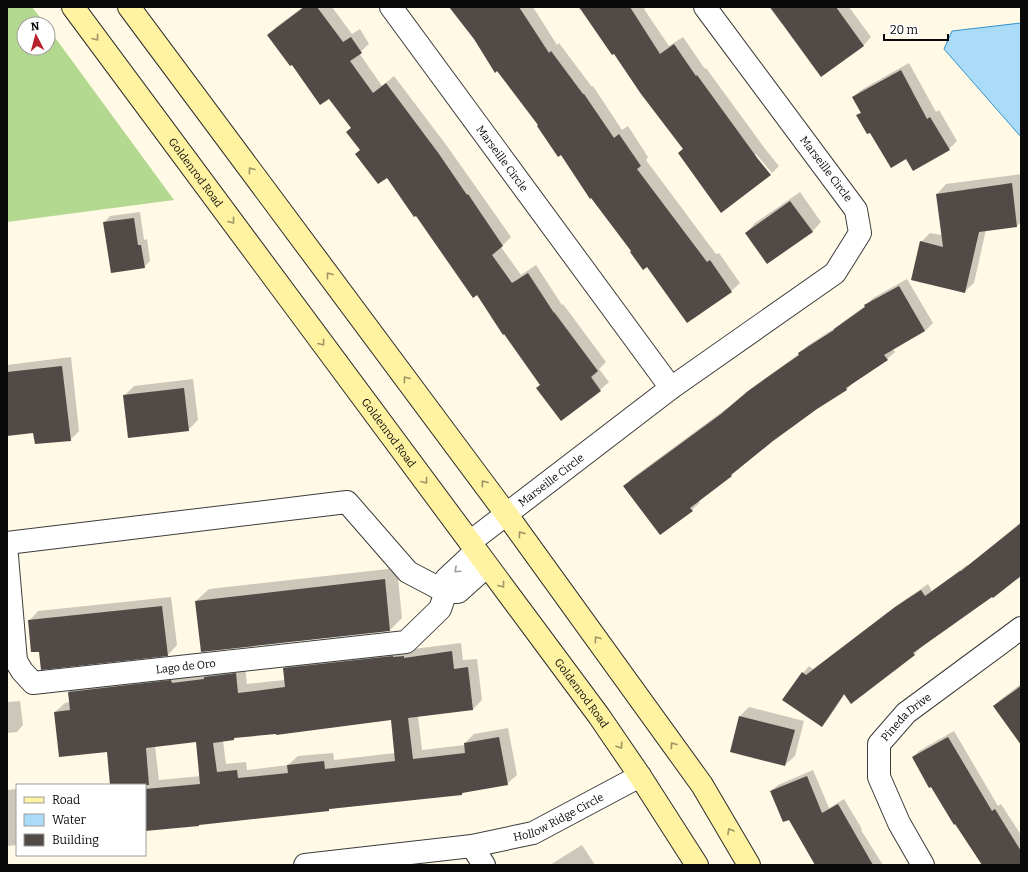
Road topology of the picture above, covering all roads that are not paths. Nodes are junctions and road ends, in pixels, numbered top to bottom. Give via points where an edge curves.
1 (73, 7) edge
2 (129, 7) edge
3 (391, 7) edge
4 (705, 7) edge
5 (671, 388) junction
6 (507, 514) junction
7 (7, 543) edge
8 (478, 553) junction
9 (7, 556) edge
10 (446, 592) junction
11 (1021, 628) edge
12 (640, 776) junction
13 (472, 846) junction
14 (305, 865) edge
15 (484, 865) edge
16 (697, 865) edge
17 (749, 865) edge
18 (923, 865) edge

1 -> 8 main road, Goldenrod Road
6 -> 2 main road
3 - 5 street, Marseille Circle
4 - 5 street, Marseille Circle via 856,210 860,233 835,273
5 - 6 street, Marseille Circle
6 - 8 street, Marseille Circle
17 -> 6 main road via 702,785
7 - 10 street via 347,502 408,572
8 - 10 street, Lago de Oro via 446,579
8 -> 12 main road, Goldenrod Road via 599,716
9 - 10 street, Lago de Oro via 16,661 33,683 406,642 440,610
11 - 18 street, Pineda Drive via 906,713 879,744 879,777
12 - 13 street, Hollow Ridge Circle via 533,833
12 - 16 main road, Goldenrod Road
13 - 14 street, Hollow Ridge Circle
13 - 15 street

